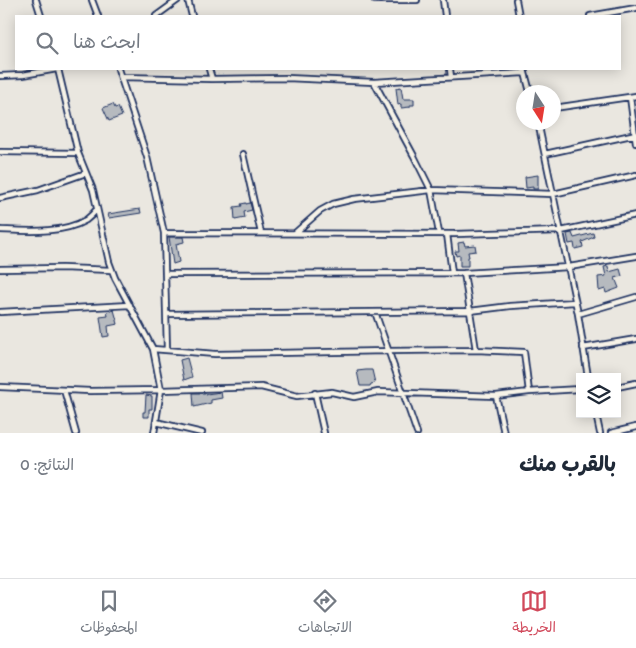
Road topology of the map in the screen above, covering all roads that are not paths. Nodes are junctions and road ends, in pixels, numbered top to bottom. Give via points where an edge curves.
1 (36, 0) edge
2 (92, 0) edge
3 (178, 0) edge
4 (188, 0) edge
5 (375, 0) edge
6 (417, 0) edge
7 (443, 0) edge
8 (516, 0) edge
9 (636, 8) edge
10 (41, 15) edge
11 (98, 15) edge
12 (157, 15) edge
13 (192, 15) edge
14 (444, 15) edge
15 (519, 15) edge
16 (596, 15) edge
17 (51, 70) edge
18 (57, 70) edge
19 (118, 70) edge
20 (209, 70) edge
21 (450, 70) edge
22 (524, 71) edge
23 (0, 76) edge
24 (121, 77) junction
25 (451, 77) junction
26 (212, 79) junction
27 (374, 82) junction
28 (528, 85) edge
29 (633, 97) edge
30 (561, 107) edge
31 (540, 130) edge
32 (635, 135) edge
33 (636, 144) edge
34 (0, 152) edge
35 (78, 153) junction
36 (244, 154) dead end
37 (545, 154) junction
38 (86, 173) junction
39 (636, 175) edge
40 (431, 190) junction
41 (553, 194) junction
42 (0, 198) edge
43 (97, 209) junction
44 (636, 215) edge
45 (0, 230) edge
46 (561, 231) junction
47 (164, 233) junction
48 (261, 233) junction
49 (296, 233) junction
50 (439, 234) junction
51 (447, 234) junction
52 (636, 256) edge
53 (569, 268) junction
54 (0, 269) edge
55 (111, 270) junction
56 (165, 274) junction
57 (452, 274) junction
58 (464, 274) junction
59 (636, 297) edge
60 (575, 302) junction
61 (130, 305) junction
62 (470, 311) junction
63 (0, 312) edge
64 (375, 312) junction
65 (167, 314) junction
66 (578, 314) junction
67 (636, 339) edge
68 (583, 348) junction
69 (153, 349) junction
70 (167, 350) junction
71 (476, 350) junction
72 (388, 351) junction
73 (587, 373) edge
74 (636, 383) edge
75 (0, 387) edge
76 (621, 387) edge
77 (576, 389) edge
78 (64, 390) junction
79 (161, 390) junction
80 (529, 392) junction
81 (315, 393) junction
82 (403, 393) junction
83 (496, 396) junction
84 (597, 418) edge
85 (156, 422) junction
86 (636, 428) edge
87 (76, 433) edge
88 (154, 433) edge
89 (202, 433) edge
90 (324, 433) edge
91 (417, 433) edge
92 (504, 433) edge
93 (600, 433) edge
94 (611, 433) edge

1 - 10 street
2 - 11 street
3 - 12 street
4 - 13 street
5 - 6 street
7 - 14 street
8 - 15 street
9 - 16 street
17 - 23 street
18 - 35 street
19 - 24 street
20 - 26 street
21 - 25 street
22 - 25 street
22 - 28 street
24 - 26 street
24 - 47 street via 147,157
25 - 27 street
26 - 27 street
27 - 40 street
29 - 30 street
29 - 32 street
31 - 37 street
32 - 33 street
32 - 37 street
34 - 35 street
35 - 38 street
36 - 48 street
37 - 41 street
38 - 42 street via 38,190
38 - 43 street
39 - 41 street
40 - 41 street
40 - 49 street via 333,204 320,211
40 - 50 street
41 - 46 street
43 - 45 street via 86,220 72,226
43 - 55 street
44 - 46 street
46 - 51 street
46 - 53 street
47 - 48 street
47 - 56 street
48 - 49 street
49 - 50 street
50 - 51 street
51 - 57 street
52 - 53 street
53 - 58 street
53 - 60 street
54 - 55 street
55 - 61 street
56 - 57 street
56 - 65 street
57 - 58 street
58 - 62 street
59 - 66 street
60 - 62 street
60 - 66 street
61 - 63 street
61 - 69 street
62 - 64 street
62 - 71 street
64 - 65 street
64 - 72 street
65 - 70 street
66 - 68 street
67 - 68 street
68 - 73 street
69 - 70 street
69 - 79 street
70 - 72 street via 215,354
71 - 72 street
71 - 80 street via 524,352
72 - 82 street
74 - 76 street
75 - 78 street
77 - 80 street
78 - 79 street
78 - 87 street
79 - 81 street via 261,387 297,396
79 - 85 street
80 - 83 street
81 - 82 street via 354,396 378,392
81 - 90 street
82 - 83 street
82 - 91 street
83 - 92 street
84 - 93 street
85 - 88 street
85 - 89 street
86 - 94 street

